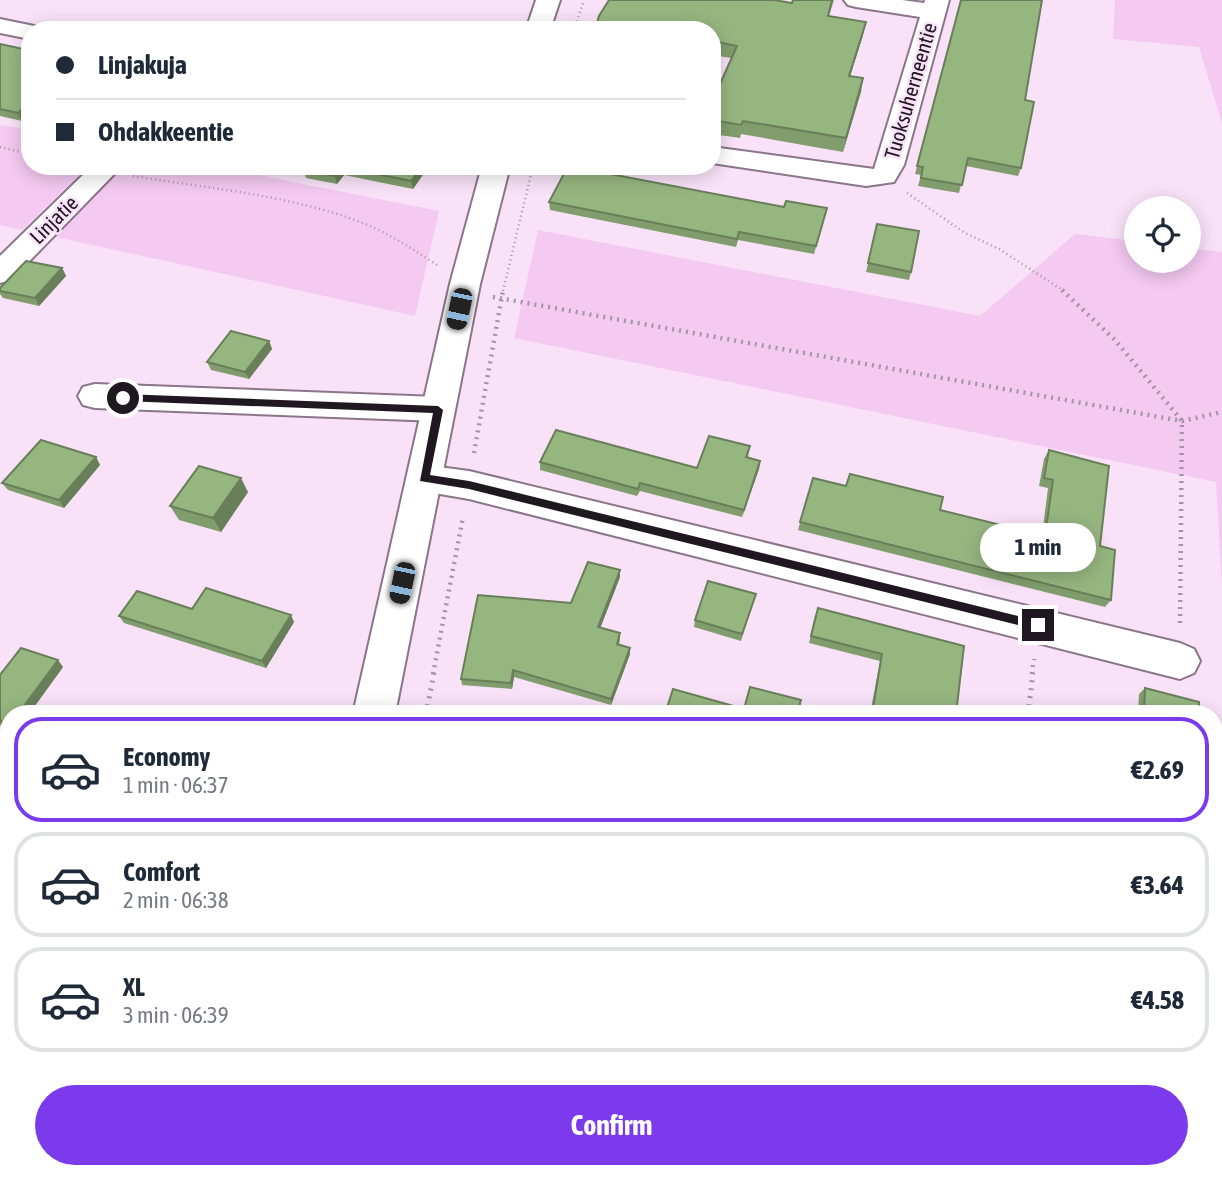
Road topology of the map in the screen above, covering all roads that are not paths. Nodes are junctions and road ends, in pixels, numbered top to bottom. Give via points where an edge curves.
1 (548, 0) edge
2 (856, 0) edge
3 (935, 6) edge
4 (541, 21) edge
5 (0, 26) edge
6 (21, 30) edge
7 (721, 156) edge
8 (99, 175) edge
9 (494, 175) edge
10 (0, 274) edge
11 (96, 397) dead end
12 (438, 410) junction
13 (424, 479) junction
14 (1180, 660) road end
15 (376, 705) edge

1 - 4 street
2 - 3 street
3 - 7 street, Tuoksuherneentie via 884,176 866,178
5 - 6 street
8 - 10 street, Linjatie
9 - 12 street
11 - 12 street
12 - 13 street
13 - 14 street via 469,485
13 - 15 street

